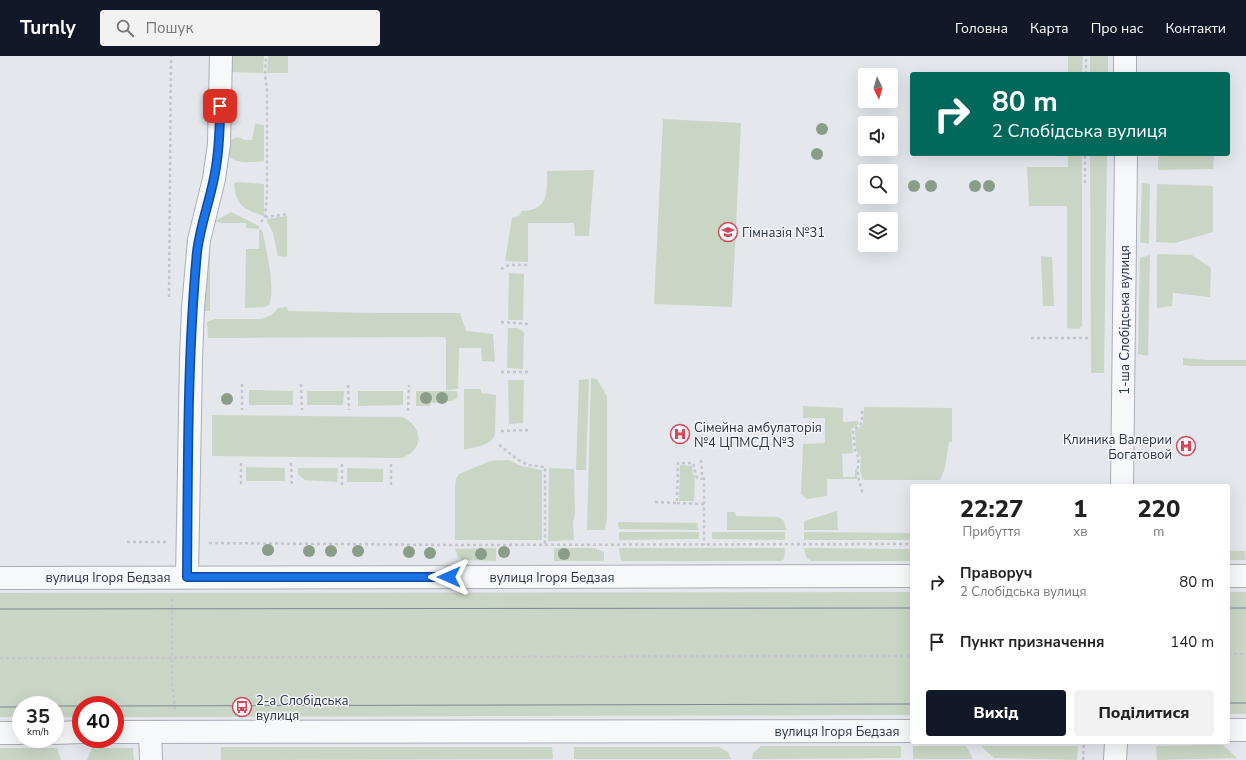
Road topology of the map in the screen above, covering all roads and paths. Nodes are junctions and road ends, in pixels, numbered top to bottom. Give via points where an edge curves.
1 (170, 56) edge
2 (221, 56) edge
3 (266, 56) edge
4 (1086, 56) edge
5 (1125, 56) edge
6 (1086, 72) edge
7 (1125, 72) edge
8 (1085, 156) edge
9 (1126, 156) edge
10 (1085, 183) dead end
11 (289, 214) dead end
12 (266, 217) junction
13 (261, 222) dead end
14 (529, 265) dead end
15 (501, 269) dead end
16 (169, 301) dead end
17 (501, 322) dead end
18 (529, 324) dead end
19 (1031, 338) dead end
20 (1088, 338) dead end
21 (501, 372) dead end
22 (529, 372) dead end
23 (242, 384) dead end
24 (301, 384) dead end
25 (348, 385) dead end
26 (408, 385) dead end
27 (242, 410) dead end
28 (302, 410) dead end
29 (349, 410) dead end
30 (862, 410) dead end
31 (408, 411) dead end
32 (529, 430) dead end
33 (501, 431) dead end
34 (499, 445) dead end
35 (1155, 459) dead end
36 (1168, 459) dead end
37 (701, 460) dead end
38 (241, 463) dead end
39 (291, 463) dead end
40 (342, 464) dead end
41 (391, 464) dead end
42 (704, 479) junction
43 (1122, 484) edge
44 (241, 486) dead end
45 (292, 487) dead end
46 (342, 488) dead end
47 (391, 488) dead end
48 (863, 494) dead end
49 (655, 502) dead end
50 (677, 503) junction
51 (704, 504) junction
52 (127, 542) dead end
53 (187, 542) junction
54 (545, 544) junction
55 (910, 544) edge
56 (704, 545) junction
57 (910, 576) edge
58 (1230, 576) edge
59 (1246, 576) edge
60 (180, 577) junction
61 (0, 578) edge
62 (1230, 654) edge
63 (1246, 654) edge
64 (910, 656) edge
65 (0, 658) edge
66 (172, 658) junction
67 (1230, 730) edge
68 (1246, 730) edge
69 (910, 731) edge
70 (124, 732) edge
71 (150, 732) junction
72 (177, 732) junction
73 (0, 733) edge
74 (12, 733) edge
75 (1084, 744) edge
76 (1116, 744) edge
77 (151, 760) edge
78 (1083, 760) edge
79 (1115, 760) edge

1 - 16 path
2 - 53 street via 219,144 214,179 199,240 194,293
3 - 12 path
4 - 6 path
5 - 7 street
8 - 10 path
9 - 43 street, 1-ша Слобідська вулиця
11 - 12 path
12 - 13 path
14 - 15 path via 509,265
17 - 18 path
19 - 20 path
21 - 22 path
23 - 27 path
24 - 28 path
25 - 29 path
26 - 31 path
30 - 48 path via 862,423 853,431
32 - 33 path
34 - 54 path via 528,465 545,467
35 - 36 path
37 - 42 path
38 - 44 path
39 - 45 path
40 - 46 path
41 - 47 path
42 - 50 path via 697,478 693,463 678,463
42 - 51 path
49 - 50 path
50 - 51 path
51 - 56 path
52 - 53 path
53 - 54 path
53 - 60 street
54 - 56 path
55 - 56 path
57 - 60 street, вулиця Ігоря Бедзая
58 - 59 street
60 - 61 street, вулиця Ігоря Бедзая
60 - 66 path
62 - 63 path
64 - 66 path
65 - 66 path
66 - 72 path
67 - 68 street
69 - 72 street, вулиця Ігоря Бедзая
70 - 71 street, вулиця Ігоря Бедзая
71 - 72 street, вулиця Ігоря Бедзая
71 - 77 street
73 - 74 street
75 - 78 path
76 - 79 street

